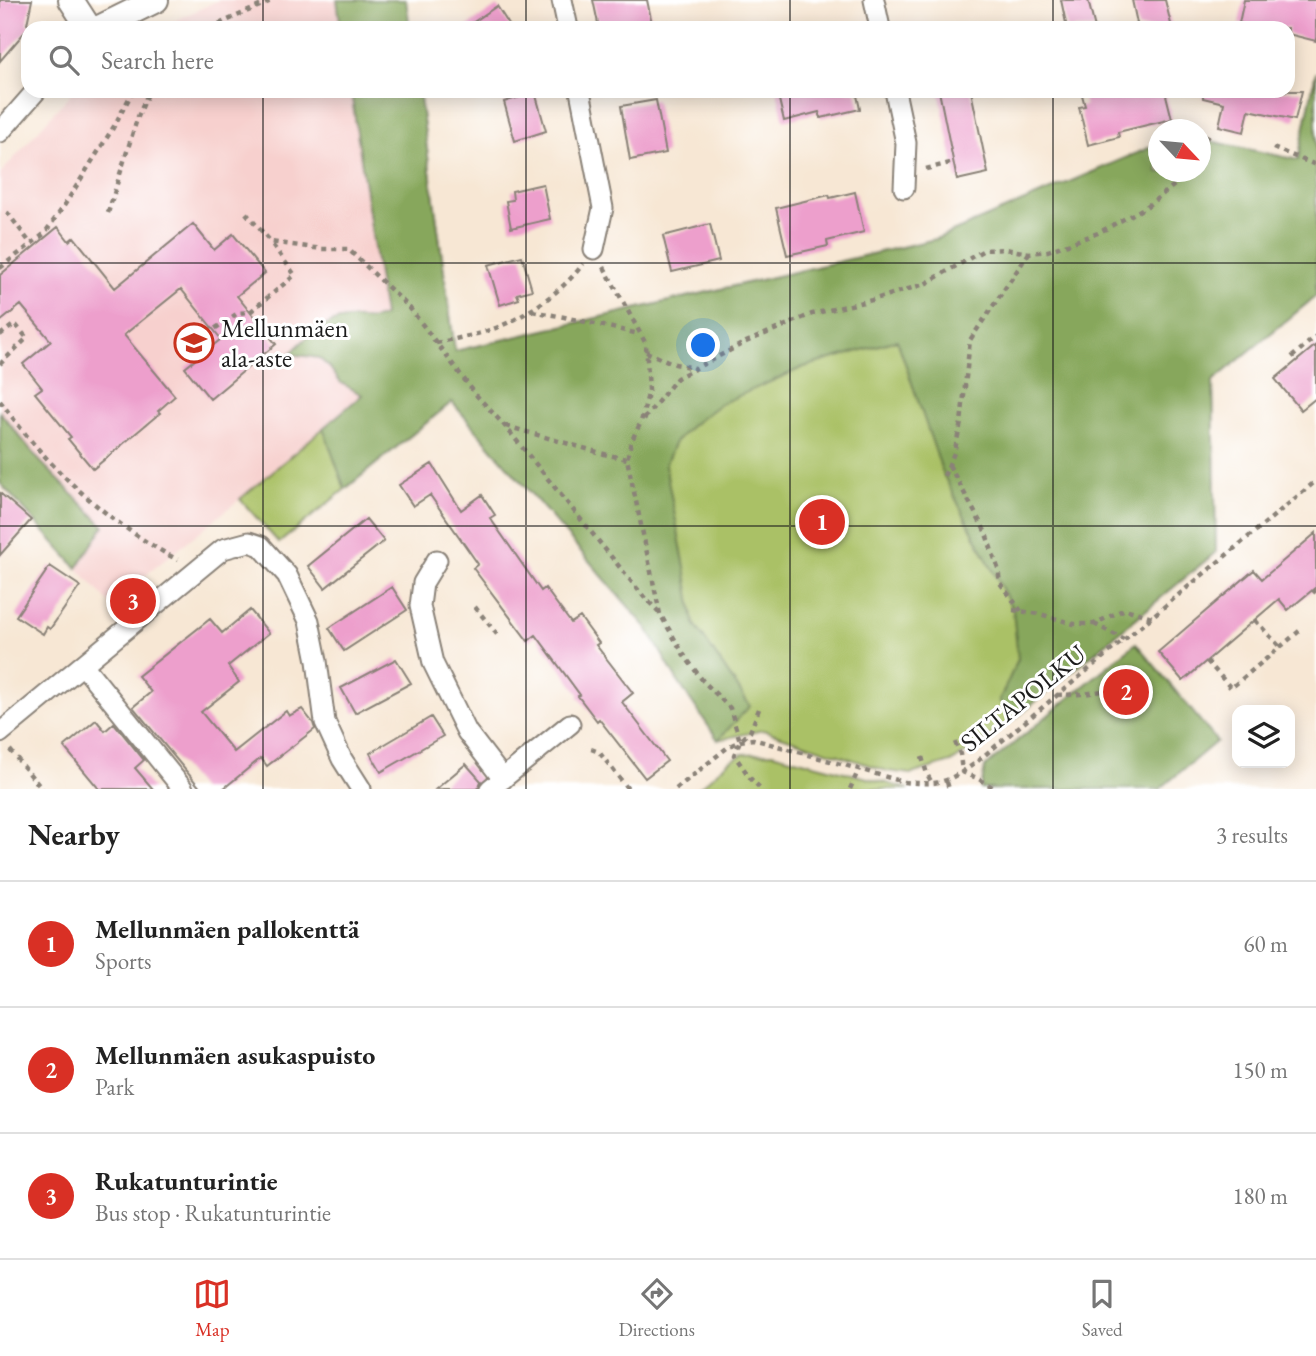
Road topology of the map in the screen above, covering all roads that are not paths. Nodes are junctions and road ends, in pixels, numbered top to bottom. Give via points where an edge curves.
1 (71, 0) edge
2 (156, 0) edge
3 (562, 0) edge
4 (874, 0) edge
5 (84, 21) edge
6 (113, 21) edge
7 (566, 21) edge
8 (878, 21) edge
9 (30, 98) edge
10 (581, 98) edge
11 (896, 98) edge
12 (0, 132) edge
13 (904, 181) road end
14 (594, 249) road end
15 (437, 560) dead end
16 (83, 665) junction
17 (570, 724) dead end
18 (3, 739) edge
19 (496, 784) edge
20 (183, 789) edge
21 (360, 789) edge

1 - 5 street
2 - 6 street
3 - 7 street
4 - 8 street
9 - 12 street
10 - 14 street via 603,208
11 - 13 street via 906,143
15 - 19 street via 423,583 420,606 433,663
16 - 18 street
16 - 20 street
16 - 21 street via 223,549 249,542 261,546 287,575 309,621 325,722
17 - 19 street

